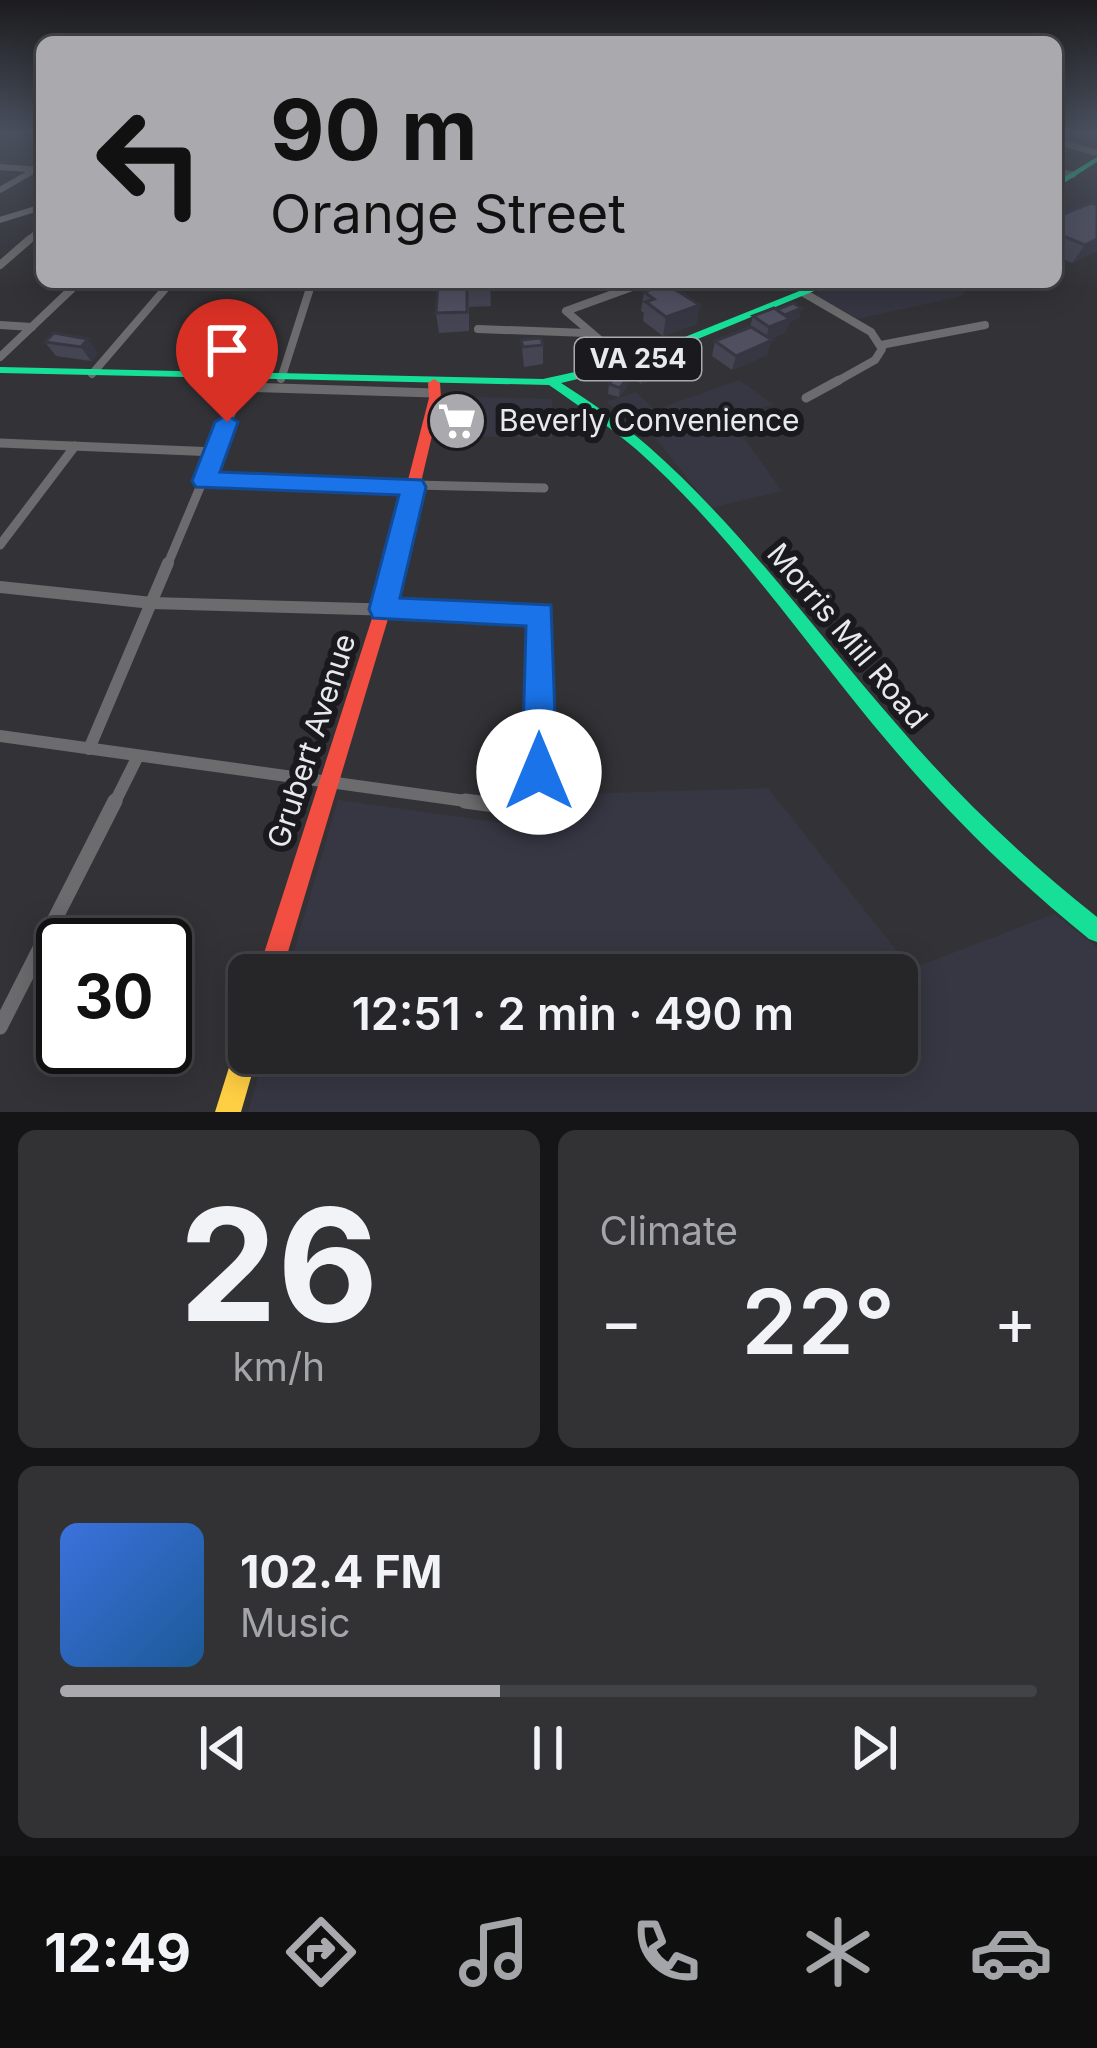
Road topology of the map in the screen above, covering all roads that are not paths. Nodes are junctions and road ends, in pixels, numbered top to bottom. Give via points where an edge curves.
1 (36, 209) edge
2 (0, 220) edge
3 (36, 234) edge
4 (0, 266) edge
5 (73, 288) edge
6 (166, 288) edge
7 (310, 288) edge
8 (629, 288) edge
9 (811, 288) edge
10 (818, 288) edge
11 (0, 325) edge
12 (985, 326) dead end
13 (32, 327) junction
14 (478, 329) dead end
15 (590, 333) junction
16 (881, 344) junction
17 (0, 357) edge
18 (628, 364) junction
19 (0, 370) edge
20 (92, 374) junction
21 (281, 380) junction
22 (552, 382) junction
23 (244, 383) junction
24 (434, 388) junction
25 (806, 398) dead end
26 (0, 443) edge
27 (74, 446) junction
28 (216, 452) junction
29 (205, 481) junction
30 (413, 487) junction
31 (544, 488) dead end
32 (0, 545) edge
33 (0, 587) edge
34 (152, 603) junction
35 (383, 609) junction
36 (0, 736) edge
37 (88, 749) junction
38 (138, 755) junction
39 (326, 782) junction
40 (1097, 931) edge
41 (275, 954) edge
42 (0, 1027) edge
43 (239, 1074) edge
44 (228, 1112) edge

1 - 2 street
3 - 4 street
5 - 13 street
6 - 20 street
7 - 21 street
8 - 15 street via 566,311
9 - 18 main road, VA 254
10 - 16 street
11 - 13 street
12 - 16 street
13 - 17 street
14 - 15 street
15 - 18 street
16 - 25 street via 875,360
18 - 22 main road, VA 254
19 - 20 main road, VA 254
20 - 23 main road, VA 254
21 - 23 main road, VA 254
21 - 24 main road, VA 254
22 - 24 main road, VA 254
22 - 40 main road, Morris Mill Road via 635,435 967,819
23 - 24 street
23 - 28 street
24 - 30 main road, Grubert Avenue
26 - 27 street
27 - 28 street
27 - 32 street
28 - 29 street
29 - 30 street
29 - 34 street
30 - 31 street
30 - 35 main road, Grubert Avenue
33 - 34 street
34 - 35 street
34 - 37 street
35 - 39 main road, Grubert Avenue
35 - 39 street via 541,614 539,811
36 - 37 street
37 - 38 street
38 - 39 street
38 - 42 street
39 - 41 main road, Grubert Avenue
43 - 44 main road

